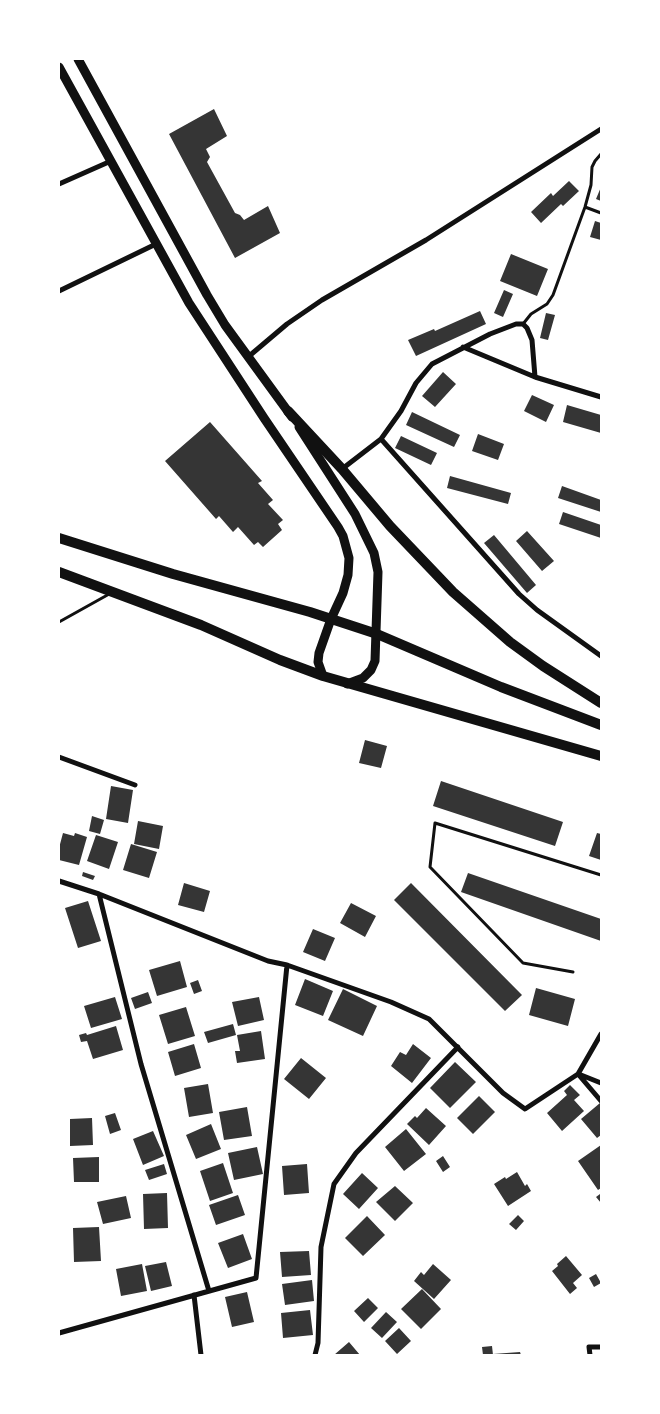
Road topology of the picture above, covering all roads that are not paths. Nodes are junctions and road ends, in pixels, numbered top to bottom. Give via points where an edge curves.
1 (78, 59) edge
2 (59, 66) edge
3 (601, 129) edge
4 (601, 154) edge
5 (111, 161) junction
6 (59, 184) edge
7 (585, 207) junction
8 (601, 213) edge
9 (156, 244) junction
10 (59, 291) edge
11 (522, 324) junction
12 (463, 347) junction
13 (248, 357) junction
14 (535, 376) junction
15 (601, 397) edge
16 (288, 411) junction
17 (381, 440) junction
18 (342, 469) junction
19 (59, 538) edge
20 (59, 572) edge
21 (114, 592) junction
22 (331, 619) junction
23 (59, 622) edge
24 (376, 634) junction
25 (601, 656) edge
26 (323, 676) junction
27 (346, 684) junction
28 (601, 703) edge
29 (601, 725) edge
30 (601, 756) edge
31 (59, 757) edge
32 (135, 785) dead end
33 (601, 875) edge
34 (59, 881) edge
35 (99, 894) junction
36 (287, 965) junction
37 (573, 972) dead end
38 (601, 1034) edge
39 (458, 1047) junction
40 (578, 1074) junction
41 (601, 1083) edge
42 (601, 1101) edge
43 (208, 1291) junction
44 (194, 1295) junction
45 (59, 1332) edge
46 (601, 1347) edge
47 (201, 1355) edge
48 (315, 1355) edge
49 (590, 1355) edge

1 - 13 main road via 186,260
2 - 5 main road
3 - 13 street via 426,240 322,300
4 - 7 lane via 592,167
5 - 6 street
5 - 9 main road
7 - 8 lane
7 - 11 lane via 553,294 547,304 530,314
9 - 10 street
9 - 22 main road via 210,337 343,536 349,558 348,575
11 - 12 street via 510,325
11 - 14 street via 532,340
12 - 14 street
12 - 17 street via 440,358 424,372
13 - 16 main road
14 - 15 street
16 - 18 highway
16 - 24 main road via 355,514 374,553 378,572
17 - 18 street
17 - 25 street via 519,594
18 - 28 highway via 390,526 453,592 510,642
19 - 22 highway
20 - 21 highway
21 - 23 lane
21 - 26 highway
22 - 24 highway
22 - 26 main road via 318,662
24 - 27 main road via 372,670
24 - 29 highway
26 - 27 highway
27 - 30 highway
31 - 32 street
33 - 37 lane via 434,823 430,867 523,963
34 - 35 street
35 - 36 street via 268,961
35 - 43 street via 141,1064
36 - 39 street via 429,1019
36 - 43 street via 256,1278
38 - 40 street
39 - 40 street via 503,1093 525,1109
39 - 48 street via 356,1153 334,1184 321,1247
40 - 41 street
40 - 42 street
43 - 44 street
44 - 45 street
44 - 47 street
46 - 49 street via 589,1347

